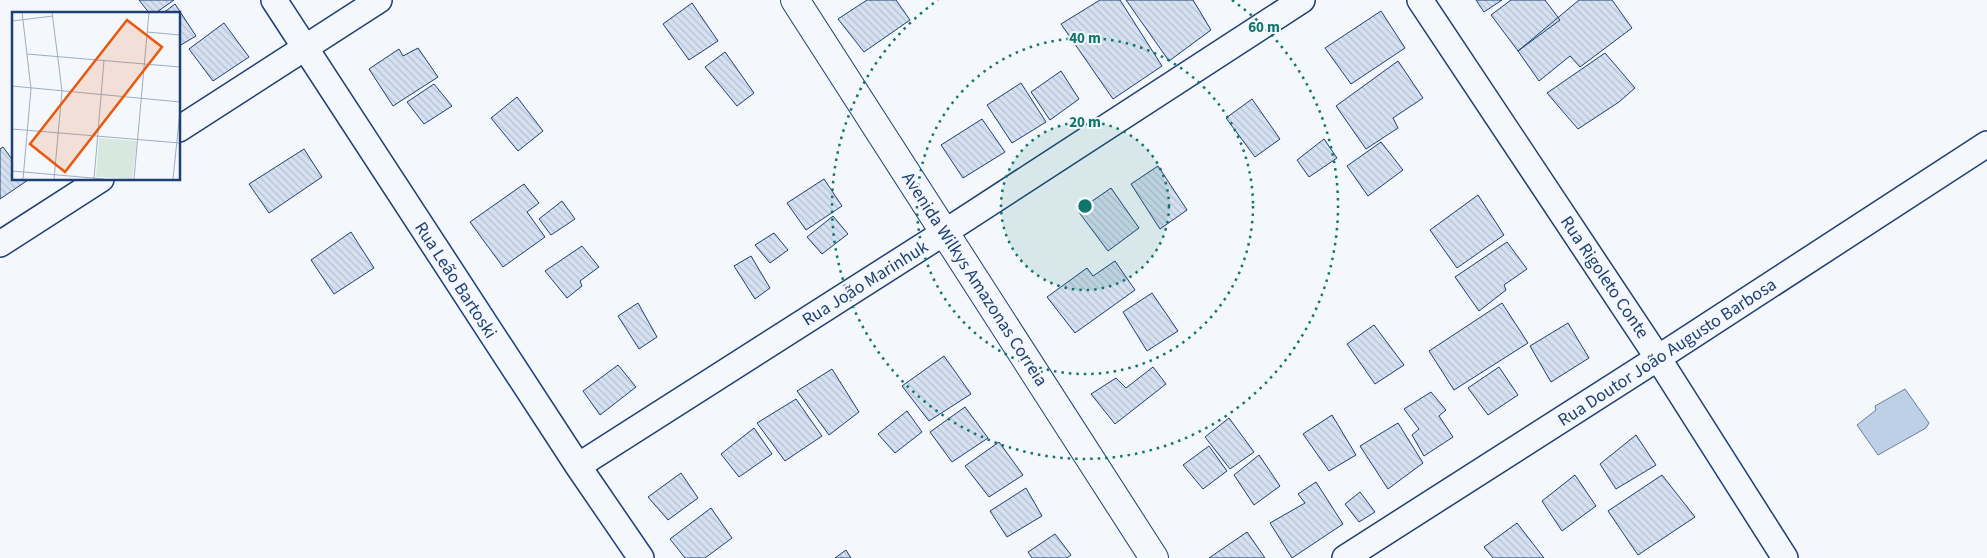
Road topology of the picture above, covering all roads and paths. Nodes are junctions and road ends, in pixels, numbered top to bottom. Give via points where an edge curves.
1 (274, 0) edge
2 (379, 0) edge
3 (794, 0) edge
4 (1302, 0) edge
5 (1420, 0) edge
6 (305, 48) junction
7 (180, 128) edge
8 (1987, 144) edge
9 (99, 180) edge
10 (945, 232) junction
11 (0, 244) edge
12 (1658, 358) junction
13 (578, 466) junction
14 (641, 558) edge
15 (1154, 558) edge
16 (1345, 558) edge
17 (1785, 558) edge

1 - 6 street, Rua Leão Bartoski
2 - 6 street
3 - 10 street, Avenida Wilkys Amazonas Correia
4 - 10 street, Rua João Marinhuk
5 - 12 street, Rua Rigoleto Conte
6 - 7 street
6 - 13 street, Rua Leão Bartoski
8 - 12 street, Rua Doutor João Augusto Barbosa
9 - 11 street
10 - 13 street, Rua João Marinhuk
10 - 15 street, Avenida Wilkys Amazonas Correia
12 - 16 street, Rua Doutor João Augusto Barbosa
12 - 17 street, Rua Rigoleto Conte
13 - 14 street, Rua Leão Bartoski

